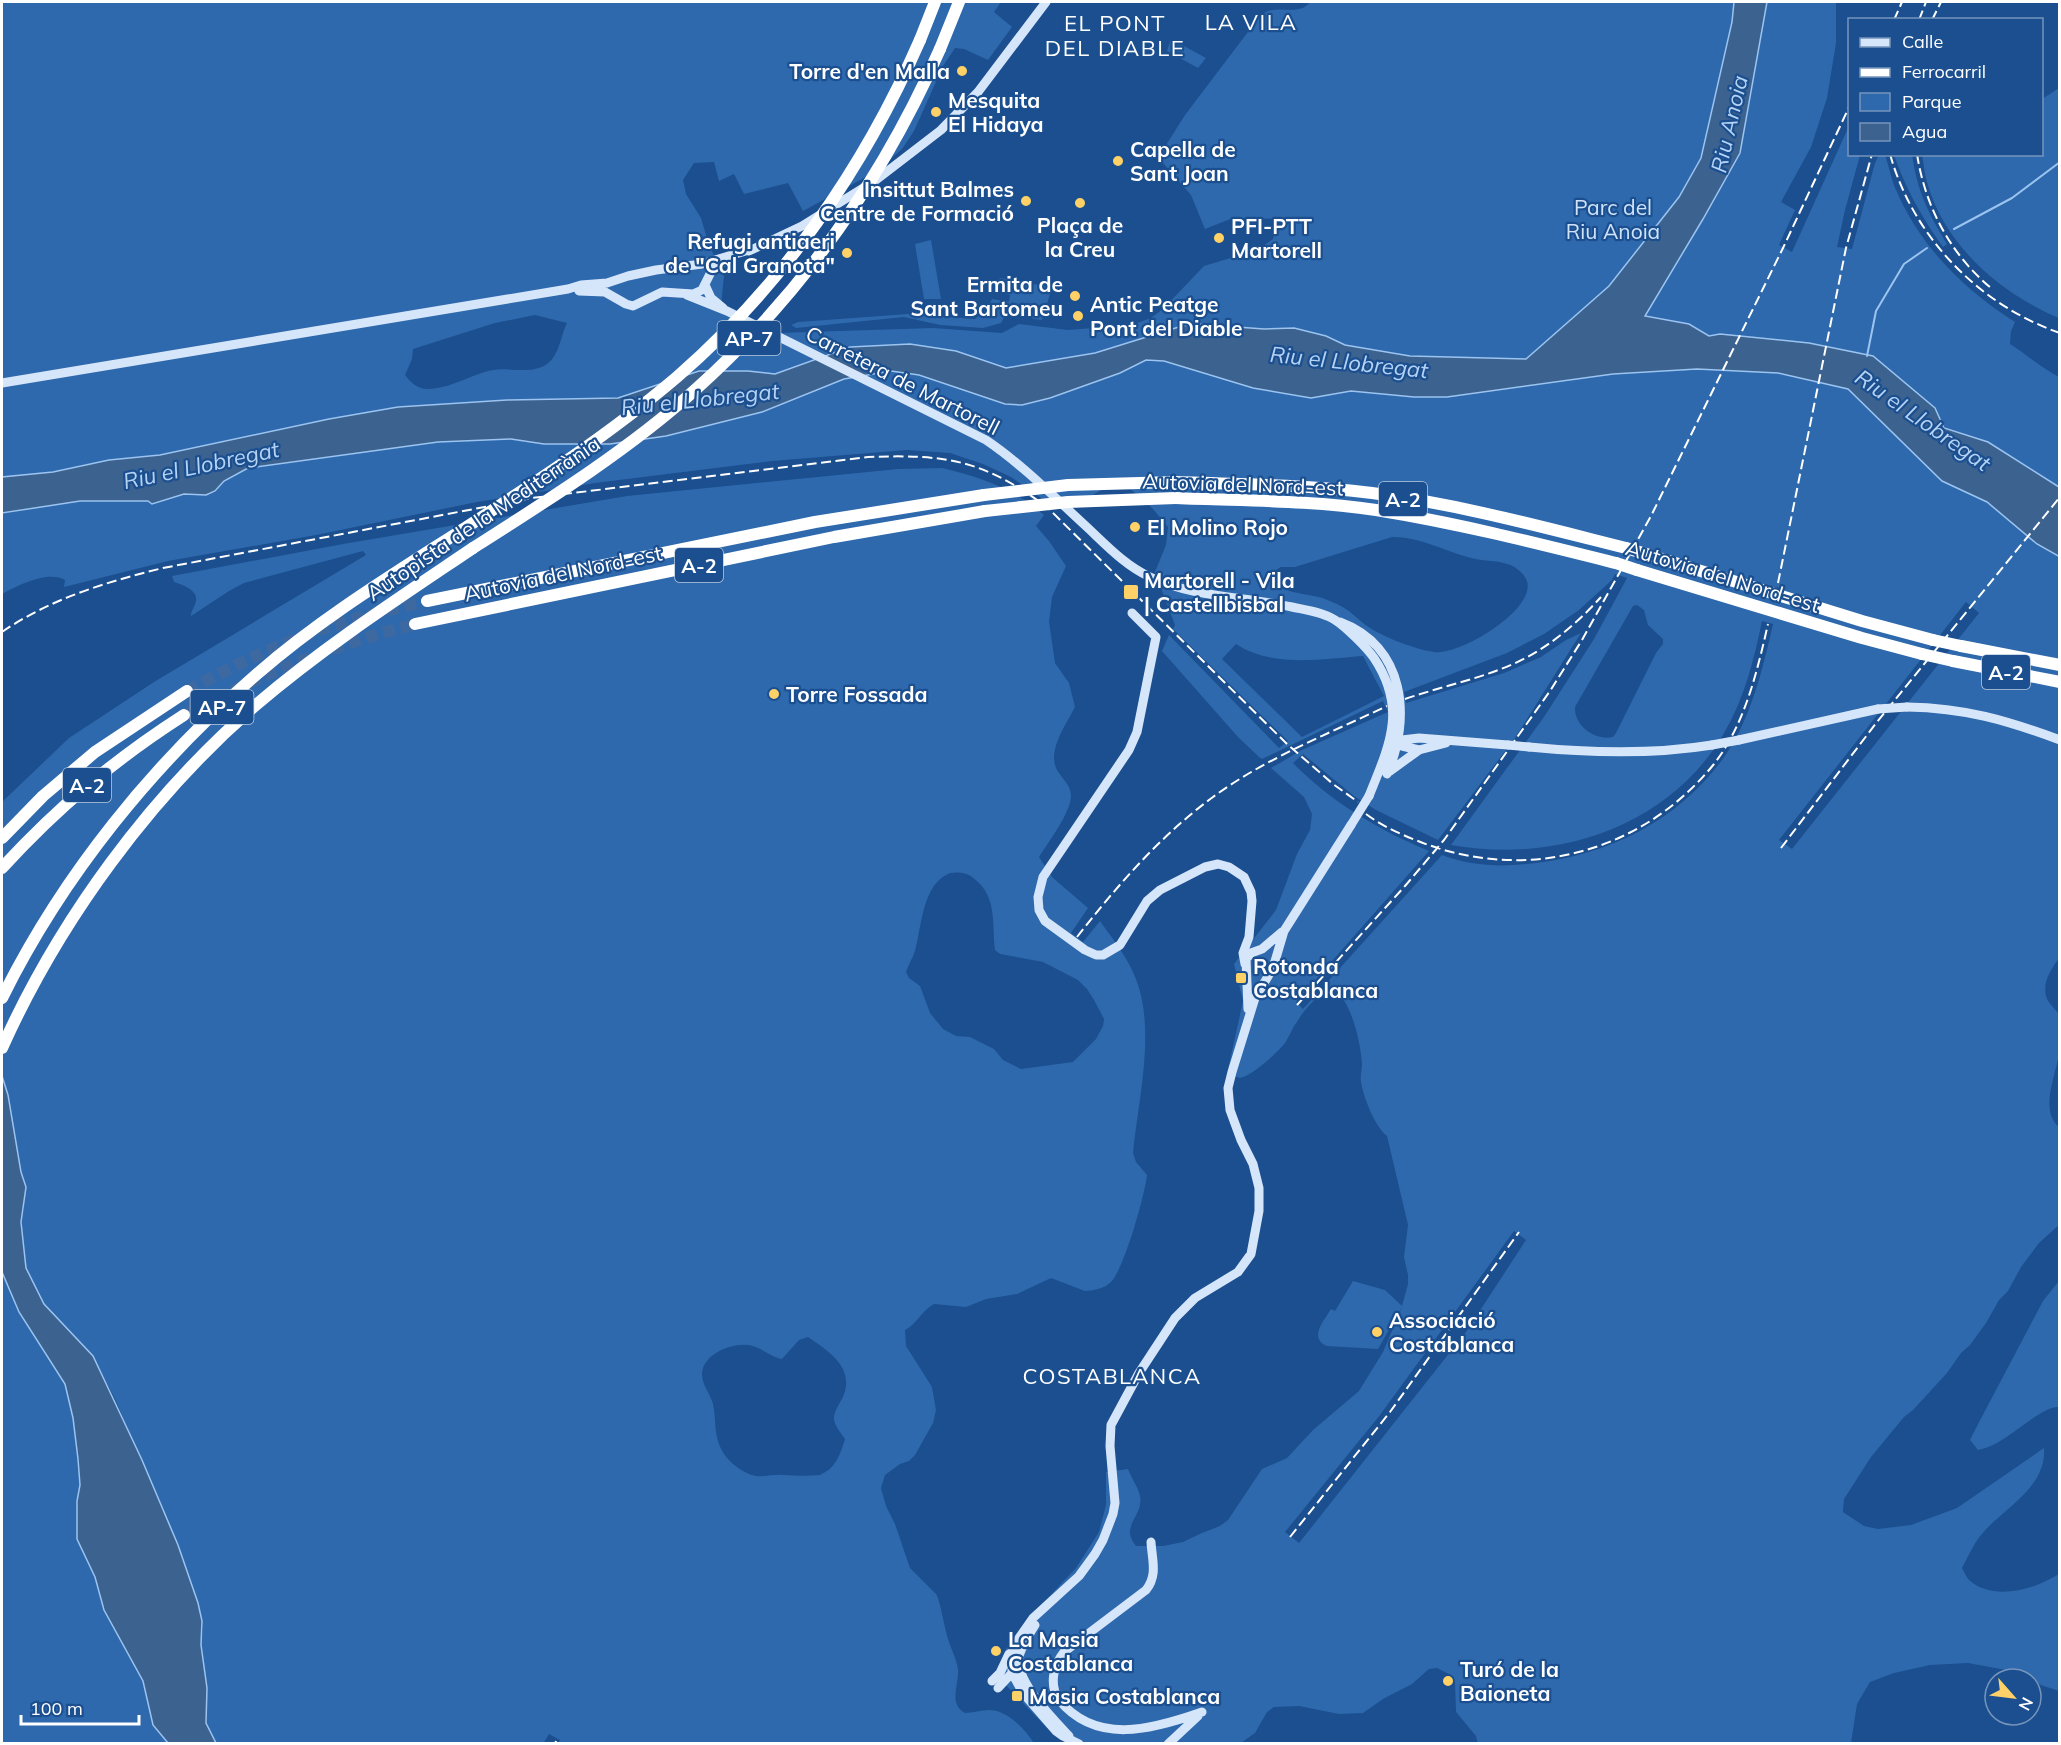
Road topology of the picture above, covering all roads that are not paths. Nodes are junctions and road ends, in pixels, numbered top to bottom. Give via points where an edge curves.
1 (935, 2) edge
2 (959, 2) edge
3 (1046, 2) edge
4 (752, 249) junction
5 (693, 265) junction
6 (623, 278) junction
7 (705, 282) junction
8 (568, 289) junction
9 (687, 295) junction
10 (620, 300) junction
11 (727, 311) junction
12 (2, 383) edge
13 (427, 601) tunnel mouth
14 (1132, 613) dead end
15 (1336, 621) junction
16 (415, 624) tunnel mouth
17 (2060, 665) edge
18 (1385, 679) junction
19 (2060, 682) edge
20 (187, 691) tunnel mouth
21 (184, 715) tunnel mouth
22 (1401, 723) junction
23 (1419, 738) junction
24 (2060, 740) edge
25 (1450, 741) junction
26 (1398, 743) junction
27 (1419, 750) junction
28 (1384, 761) junction
29 (1387, 774) junction
30 (1369, 796) junction
31 (2, 838) edge
32 (2, 868) edge
33 (1284, 930) junction
34 (1249, 935) junction
35 (1260, 949) junction
36 (1274, 962) junction
37 (1246, 967) junction
38 (1268, 975) junction
39 (2, 998) edge
40 (1248, 1018) junction
41 (2, 1048) edge
42 (1151, 1542) dead end
43 (1059, 1595) junction
44 (1015, 1645) junction
45 (1020, 1655) junction
46 (1000, 1673) junction
47 (1012, 1673) junction
48 (1033, 1693) junction
49 (1174, 1722) junction
50 (1180, 1732) junction
51 (1077, 1743) edge
52 (1168, 1743) edge
53 (1178, 1743) edge

1 - 39 highway, Autopista de la Mediterrània / AP-7, bridge via 886,112 838,192 770,283 737,319 627,418 322,624 257,674 165,764 115,822 35,938
2 - 41 highway, Autopista de la Mediterrània / AP-7, bridge via 924,87 882,165 819,256 758,329 645,432 331,644 222,737 154,810 78,910 48,958
3 - 4 main road via 978,92 941,130 876,180 802,226
4 - 5 main road
4 - 7 main road via 717,265
5 - 6 main road
5 - 7 main road via 703,271
6 - 8 main road
6 - 10 main road via 617,288
7 - 9 main road via 698,293
7 - 11 main road via 711,298
8 - 10 main road via 605,292
8 - 12 main road
9 - 10 main road via 663,292 633,306
9 - 11 main road, Carretera de Martorell
11 - 15 main road, Carretera de Martorell, bridge via 979,436 1018,464 1116,554 1148,576 1188,589 1309,611
13 - 17 highway, Autovia del Nord-est / A-2, bridge via 815,522 984,495 1068,485 1176,482 1307,486 1487,513 1626,548 1933,640
14 - 34 main road via 1156,637 1137,732 1129,750 1043,877 1038,891 1039,910 1050,926 1085,950 1107,954 1124,940 1155,894 1218,864 1240,873 1250,886
15 - 18 main road, Carretera de Martorell via 1366,648
15 - 22 main road via 1368,638 1387,662 1397,685
16 - 19 highway, Autovia del Nord-est / A-2, bridge via 834,537 985,511 1068,502 1176,498 1374,510 1484,529 1616,563 1922,654
18 - 26 main road via 1394,691
18 - 28 main road via 1393,716
20 - 31 highway, A-2 via 95,752
21 - 32 highway, A-2 via 111,765 39,827
22 - 23 main road
22 - 26 main road
23 - 25 main road
23 - 26 main road
24 - 25 main road, bridge via 1980,714 1907,707 1878,709 1712,746 1669,751 1616,753
25 - 27 main road
26 - 27 main road
26 - 28 main road
26 - 29 main road
27 - 29 main road
28 - 30 main road
29 - 30 main road
30 - 33 main road, bridge
33 - 35 main road
33 - 36 main road
34 - 35 main road
34 - 37 main road via 1243,953
35 - 36 main road via 1271,955
35 - 37 main road via 1251,953
36 - 38 main road
37 - 38 main road via 1257,977
37 - 40 main road
38 - 40 main road
40 - 43 main road via 1228,1097 1258,1182 1259,1211 1251,1254 1238,1272 1195,1298 1175,1318 1123,1399 1110,1437 1115,1491 1110,1524 1087,1566
42 - 49 main road via 1154,1573 1146,1590 1064,1652 1054,1671 1054,1688 1066,1710 1081,1724 1101,1733 1140,1734
43 - 44 main road via 1034,1618
43 - 45 main road via 1034,1627
44 - 46 main road
44 - 47 main road
45 - 47 main road
45 - 48 main road via 1019,1670
46 - 47 main road
46 - 47 main road via 995,1685
47 - 48 main road
47 - 51 main road via 1046,1721
48 - 51 main road
49 - 50 main road
49 - 50 main road via 1202,1712
50 - 52 main road
50 - 53 main road

